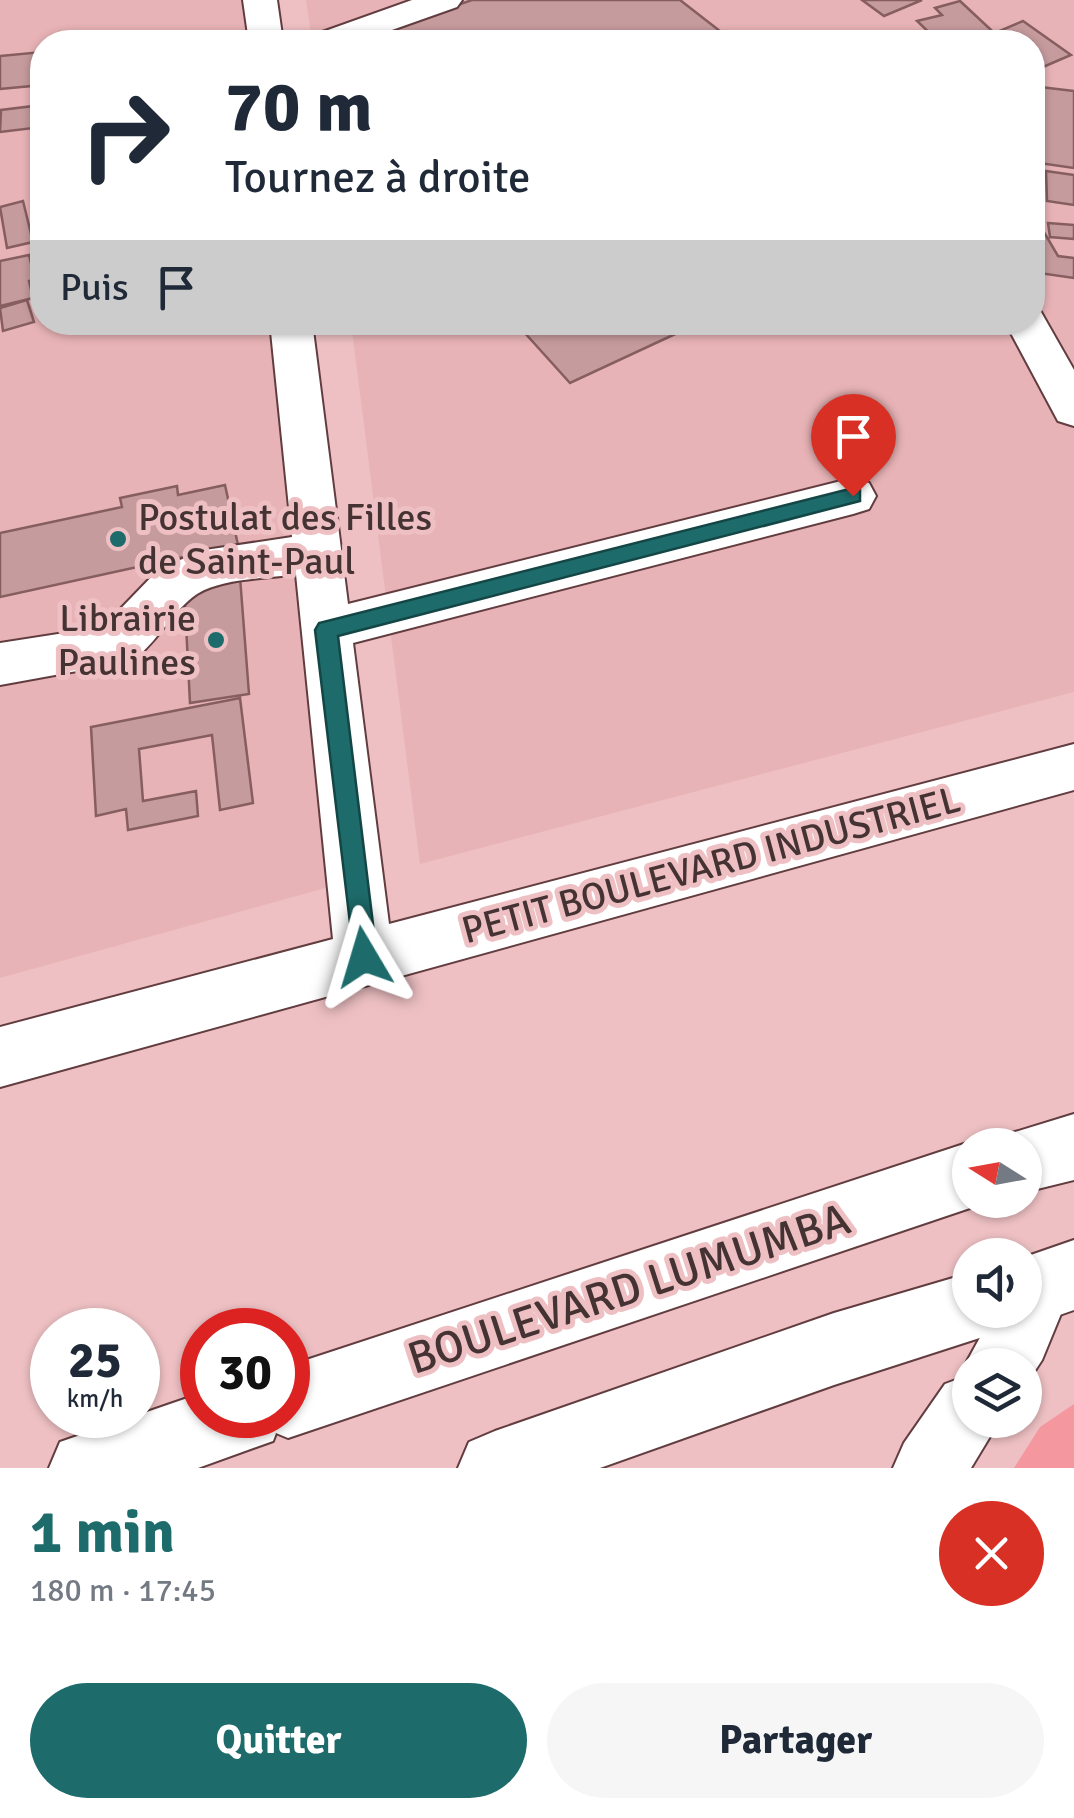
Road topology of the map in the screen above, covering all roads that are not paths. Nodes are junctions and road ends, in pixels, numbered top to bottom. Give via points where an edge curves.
1 (260, 0) edge
2 (445, 0) edge
3 (264, 30) edge
4 (360, 30) edge
5 (292, 335) edge
6 (1033, 335) edge
7 (1074, 410) edge
8 (853, 496) dead end
9 (317, 552) junction
10 (326, 630) junction
11 (0, 664) edge
12 (1074, 767) edge
13 (364, 957) junction
14 (0, 1057) edge
15 (1074, 1147) edge
16 (1042, 1155) edge
17 (952, 1181) edge
18 (1046, 1285) edge
19 (952, 1313) edge
20 (1010, 1348) edge
21 (310, 1395) edge
22 (952, 1435) edge
23 (180, 1437) edge
24 (86, 1468) edge
25 (495, 1468) edge
26 (929, 1468) edge

1 - 3 street
2 - 4 street
5 - 9 street
6 - 7 street
8 - 10 street
9 - 10 street
9 - 11 street via 205,570 176,582 114,646
10 - 13 street
12 - 13 street, PETIT BOULEVARD INDUSTRIEL
13 - 14 street, PETIT BOULEVARD INDUSTRIEL
15 - 16 highway
17 - 21 highway, BOULEVARD LUMUMBA
18 - 20 street
19 - 25 highway
22 - 26 street
23 - 24 highway

